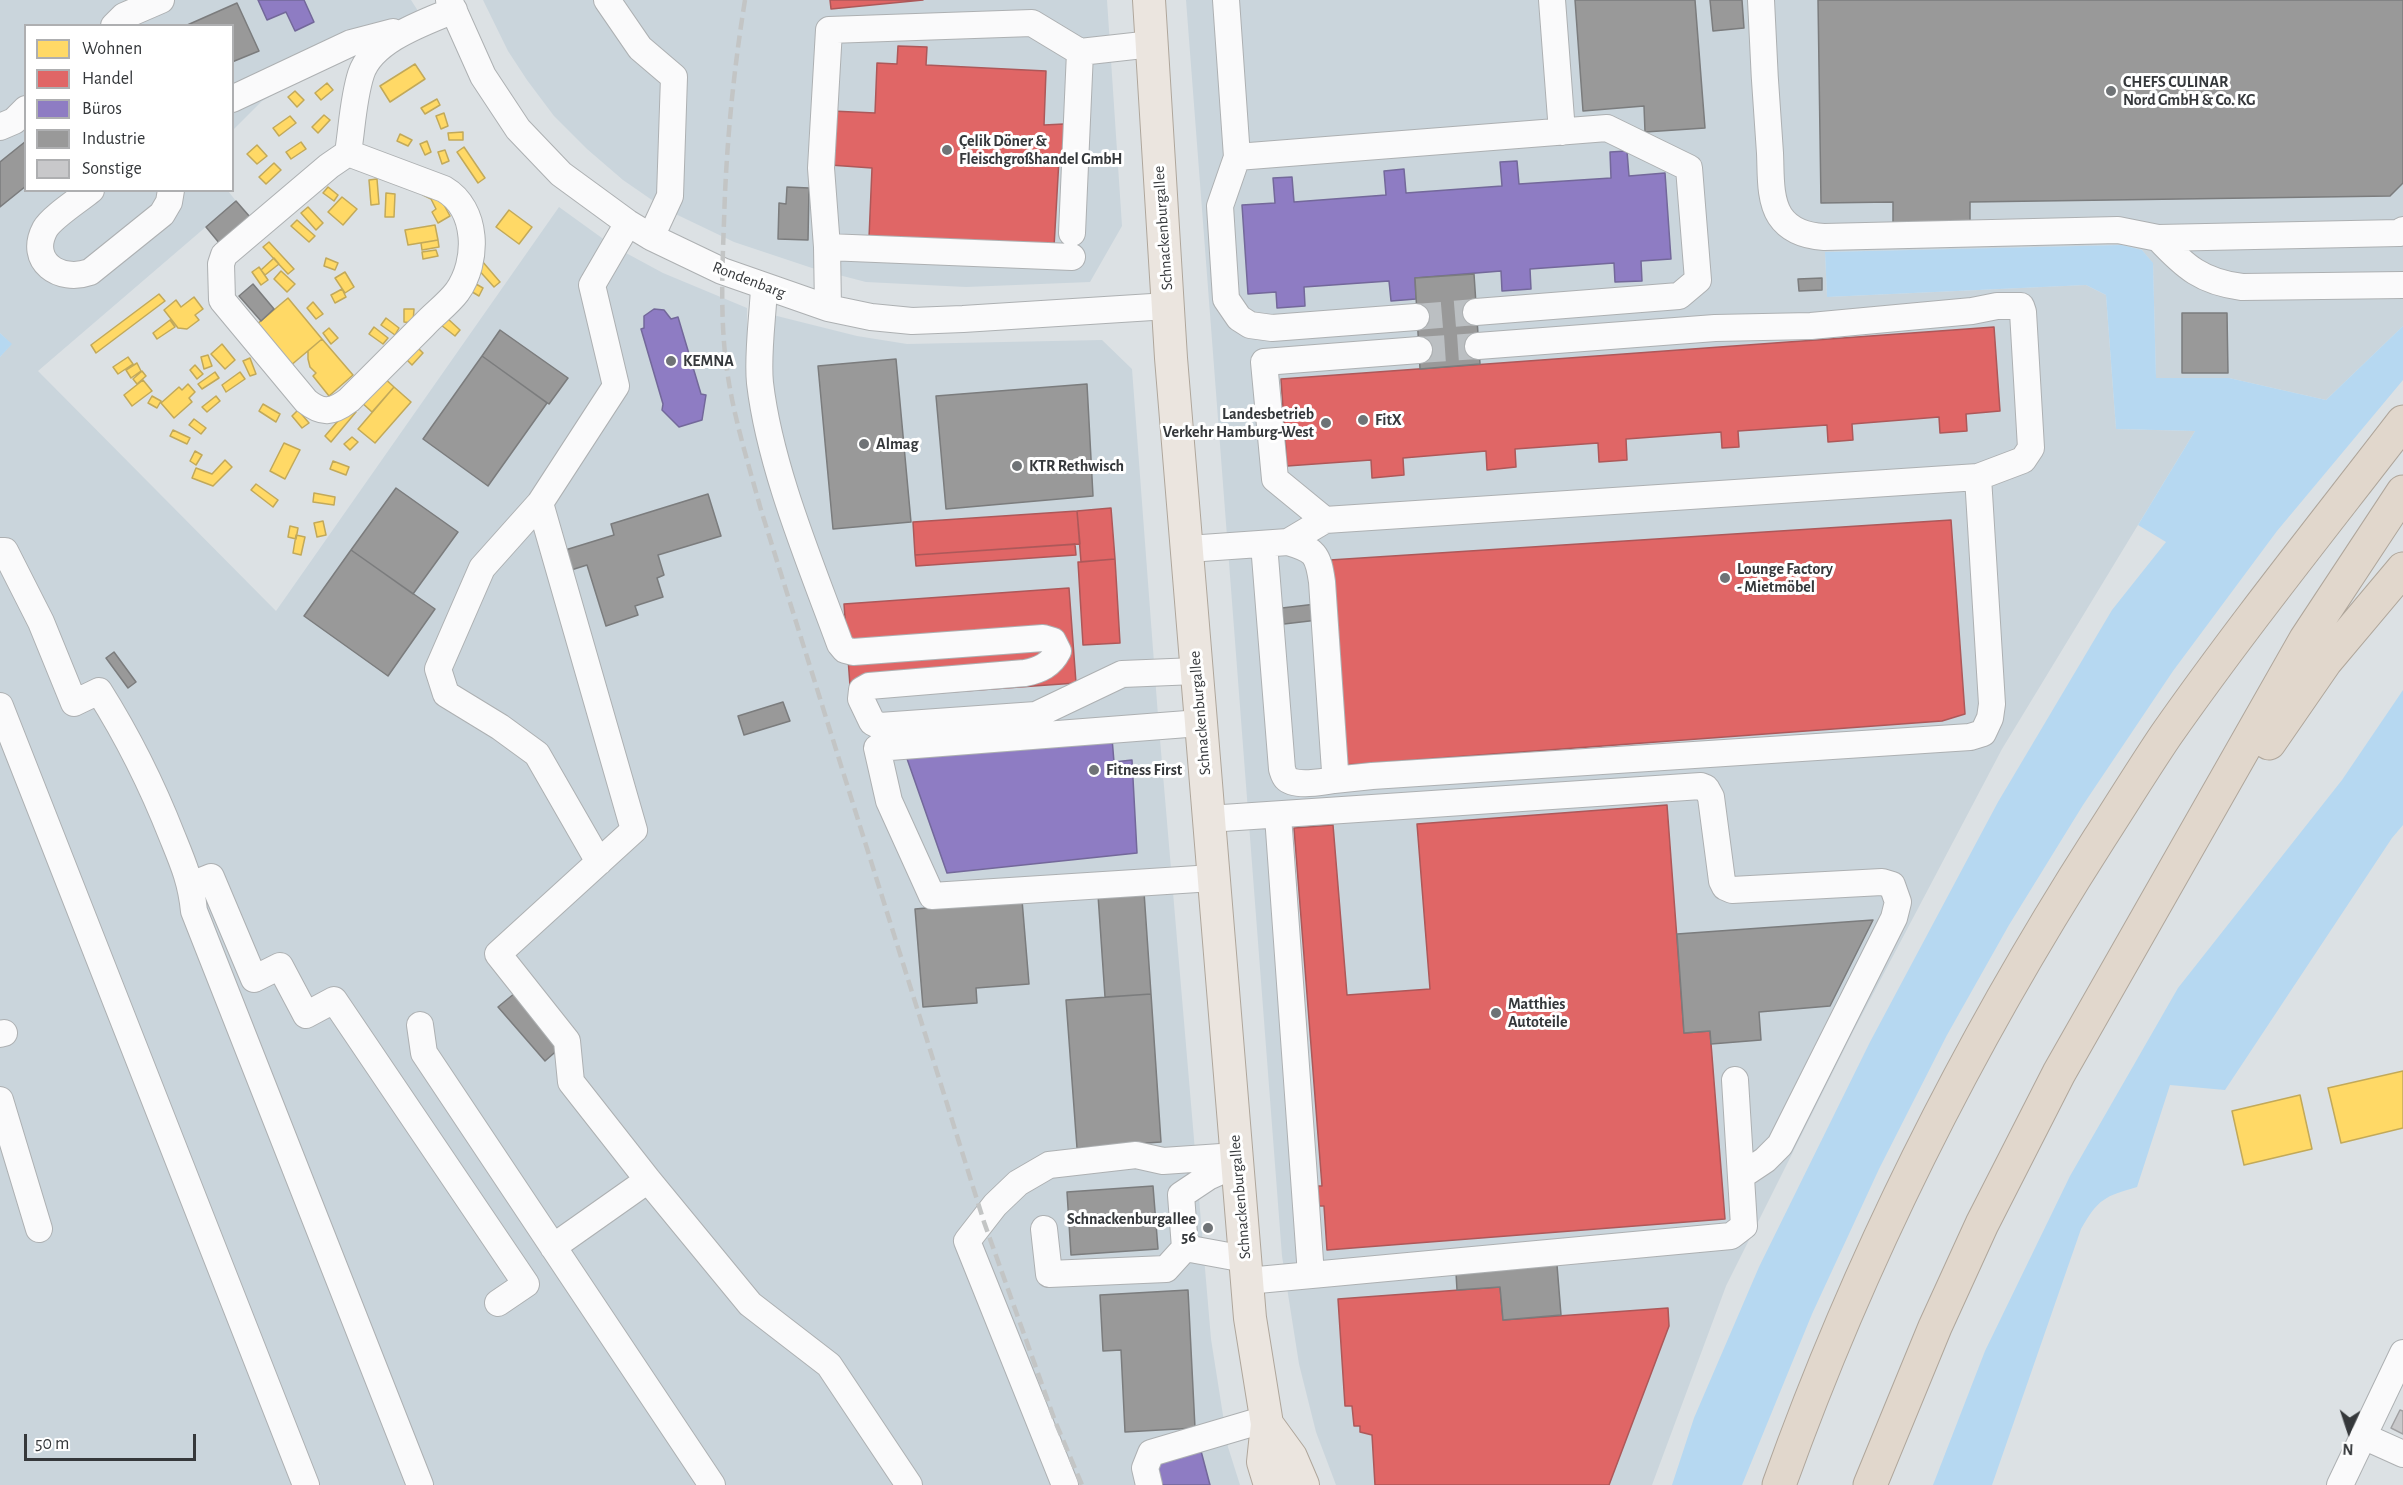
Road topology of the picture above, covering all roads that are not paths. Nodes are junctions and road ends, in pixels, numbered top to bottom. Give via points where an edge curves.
1 (161, 0) edge
2 (607, 0) edge
3 (1149, 0) edge
4 (1226, 0) edge
5 (1552, 0) edge
6 (1761, 0) edge
7 (451, 5) edge
8 (116, 24) edge
9 (411, 28) junction
10 (1152, 44) junction
11 (1080, 52) junction
12 (234, 98) edge
13 (24, 111) edge
14 (0, 127) edge
15 (1562, 132) junction
16 (348, 153) junction
17 (1237, 157) junction
18 (88, 192) edge
19 (171, 192) edge
20 (628, 224) junction
21 (2403, 230) edge
22 (651, 237) junction
23 (2158, 238) junction
24 (827, 247) junction
25 (2403, 285) edge
26 (764, 287) junction
27 (1168, 306) junction
28 (828, 308) junction
29 (1476, 312) tunnel mouth
30 (1416, 317) tunnel mouth
31 (1478, 346) tunnel mouth
32 (1419, 350) tunnel mouth
33 (2403, 422) edge
34 (1978, 477) junction
35 (2403, 492) edge
36 (540, 503) junction
37 (1325, 520) junction
38 (1276, 543) junction
39 (1188, 549) junction
40 (0, 551) edge
41 (2403, 569) edge
42 (1196, 671) junction
43 (966, 678) junction
44 (0, 706) edge
45 (964, 720) junction
46 (1200, 723) junction
47 (1334, 780) junction
48 (1278, 816) junction
49 (1208, 819) junction
50 (599, 862) junction
51 (1213, 878) junction
52 (191, 885) junction
53 (2154, 906) junction
54 (420, 1025) dead end
55 (1736, 1080) dead end
56 (0, 1100) edge
57 (1237, 1160) junction
58 (1741, 1176) junction
59 (648, 1180) junction
60 (39, 1229) dead end
61 (1044, 1229) dead end
62 (553, 1247) junction
63 (1185, 1248) junction
64 (1246, 1270) junction
65 (1311, 1275) junction
66 (498, 1303) dead end
67 (2403, 1353) edge
68 (1267, 1422) junction
69 (2363, 1436) junction
70 (2403, 1454) edge
71 (306, 1485) edge
72 (420, 1485) edge
73 (712, 1485) edge
74 (909, 1485) edge
75 (1065, 1485) edge
76 (1149, 1485) edge
77 (1270, 1485) edge
78 (1303, 1485) edge
79 (1779, 1485) edge
80 (1870, 1485) edge
81 (2340, 1485) edge

1 - 8 street via 124,16
2 - 22 street via 640,48 674,77 670,196
3 - 10 main road, Schnackenburgallee
4 - 17 street
5 - 15 street
6 - 23 street via 1773,198 1780,216 1794,229 1812,236 2118,231
7 - 9 street
7 - 20 street, Rondenbarg via 483,76 518,129 561,174
9 - 12 street via 351,43
9 - 16 street via 372,53 361,74
10 - 11 street
10 - 27 main road, Schnackenburgallee
11 - 24 street via 1072,245
11 - 24 street via 1032,23 829,30 821,168
13 - 14 street
15 - 17 street
15 - 29 street via 1607,128 1689,168 1698,280 1679,296
16 - 16 street via 224,255 220,264 222,300 306,401 328,412 349,400 457,292 470,258 472,238 469,220 454,195
17 - 30 street via 1220,206 1226,299 1239,318 1251,325 1272,328
18 - 19 street via 46,226 42,237 41,250 46,262 65,276 90,272 162,214
20 - 22 street, Rondenbarg
20 - 36 street via 592,285 616,386
21 - 23 street
22 - 26 street, Rondenbarg
23 - 25 street via 2192,271 2229,285
24 - 28 street
26 - 28 street, Rondenbarg
26 - 43 street via 760,381 770,441 840,644 853,652 1043,638 1053,641 1058,651 1041,669
27 - 28 street, Rondenbarg via 912,321
27 - 39 main road, Schnackenburgallee
31 - 34 street via 1715,328 1811,326 2021,306 2031,448 2023,460
32 - 37 street via 1264,362 1275,479
33 - 79 highway via 2237,636 2164,738 2028,953 1952,1090 1875,1247
34 - 37 street
34 - 47 street via 1991,681 1990,718 1983,733 1970,737
35 - 53 highway via 2306,639
36 - 50 street via 634,830
36 - 50 street via 482,568 438,669 446,694 537,754
37 - 38 street
38 - 39 street
38 - 47 street via 1306,548 1315,554 1320,567
38 - 47 street via 1282,769 1293,782
39 - 42 main road, Schnackenburgallee
40 - 52 street via 5,551 41,622 74,703 99,691 123,730 161,807
41 - 53 highway via 2325,662
42 - 45 street via 1122,675 1036,715
42 - 46 main road, Schnackenburgallee
43 - 45 street via 949,684 945,694 946,706
43 - 45 street via 869,686 862,690 861,699 872,722 880,726
44 - 71 street
46 - 49 main road, Schnackenburgallee
46 - 51 street via 877,748 889,801 932,896
48 - 49 street
48 - 58 street via 1701,786 1711,797 1725,887 1732,890 1882,882 1892,885 1898,902 1894,918 1780,1145
48 - 65 street
49 - 51 main road, Schnackenburgallee
50 - 59 street via 498,954 567,1041 571,1082
51 - 57 main road, Schnackenburgallee
52 - 66 street via 211,877 254,979 280,966 306,1015 334,1000 525,1284
52 - 72 street via 194,911
53 - 80 highway via 2060,1073 1982,1224
54 - 62 street via 424,1053
55 - 58 street
56 - 60 street
57 - 63 street via 1181,1195
57 - 64 main road, Schnackenburgallee
57 - 75 street via 1162,1161 1136,1155 1049,1165 1018,1183 967,1241
58 - 65 street via 1744,1226 1731,1236
59 - 62 street
59 - 74 street via 750,1304 829,1365
61 - 63 street via 1048,1274 1166,1269
62 - 73 street
63 - 64 street
64 - 65 street
64 - 68 main road, Schnackenburgallee via 1256,1366
67 - 69 street
68 - 76 street via 1151,1453 1145,1468
68 - 77 main road, Schnackenburgallee via 1263,1461
68 - 78 main road, Schnackenburgallee via 1291,1457
69 - 70 street
69 - 81 street

